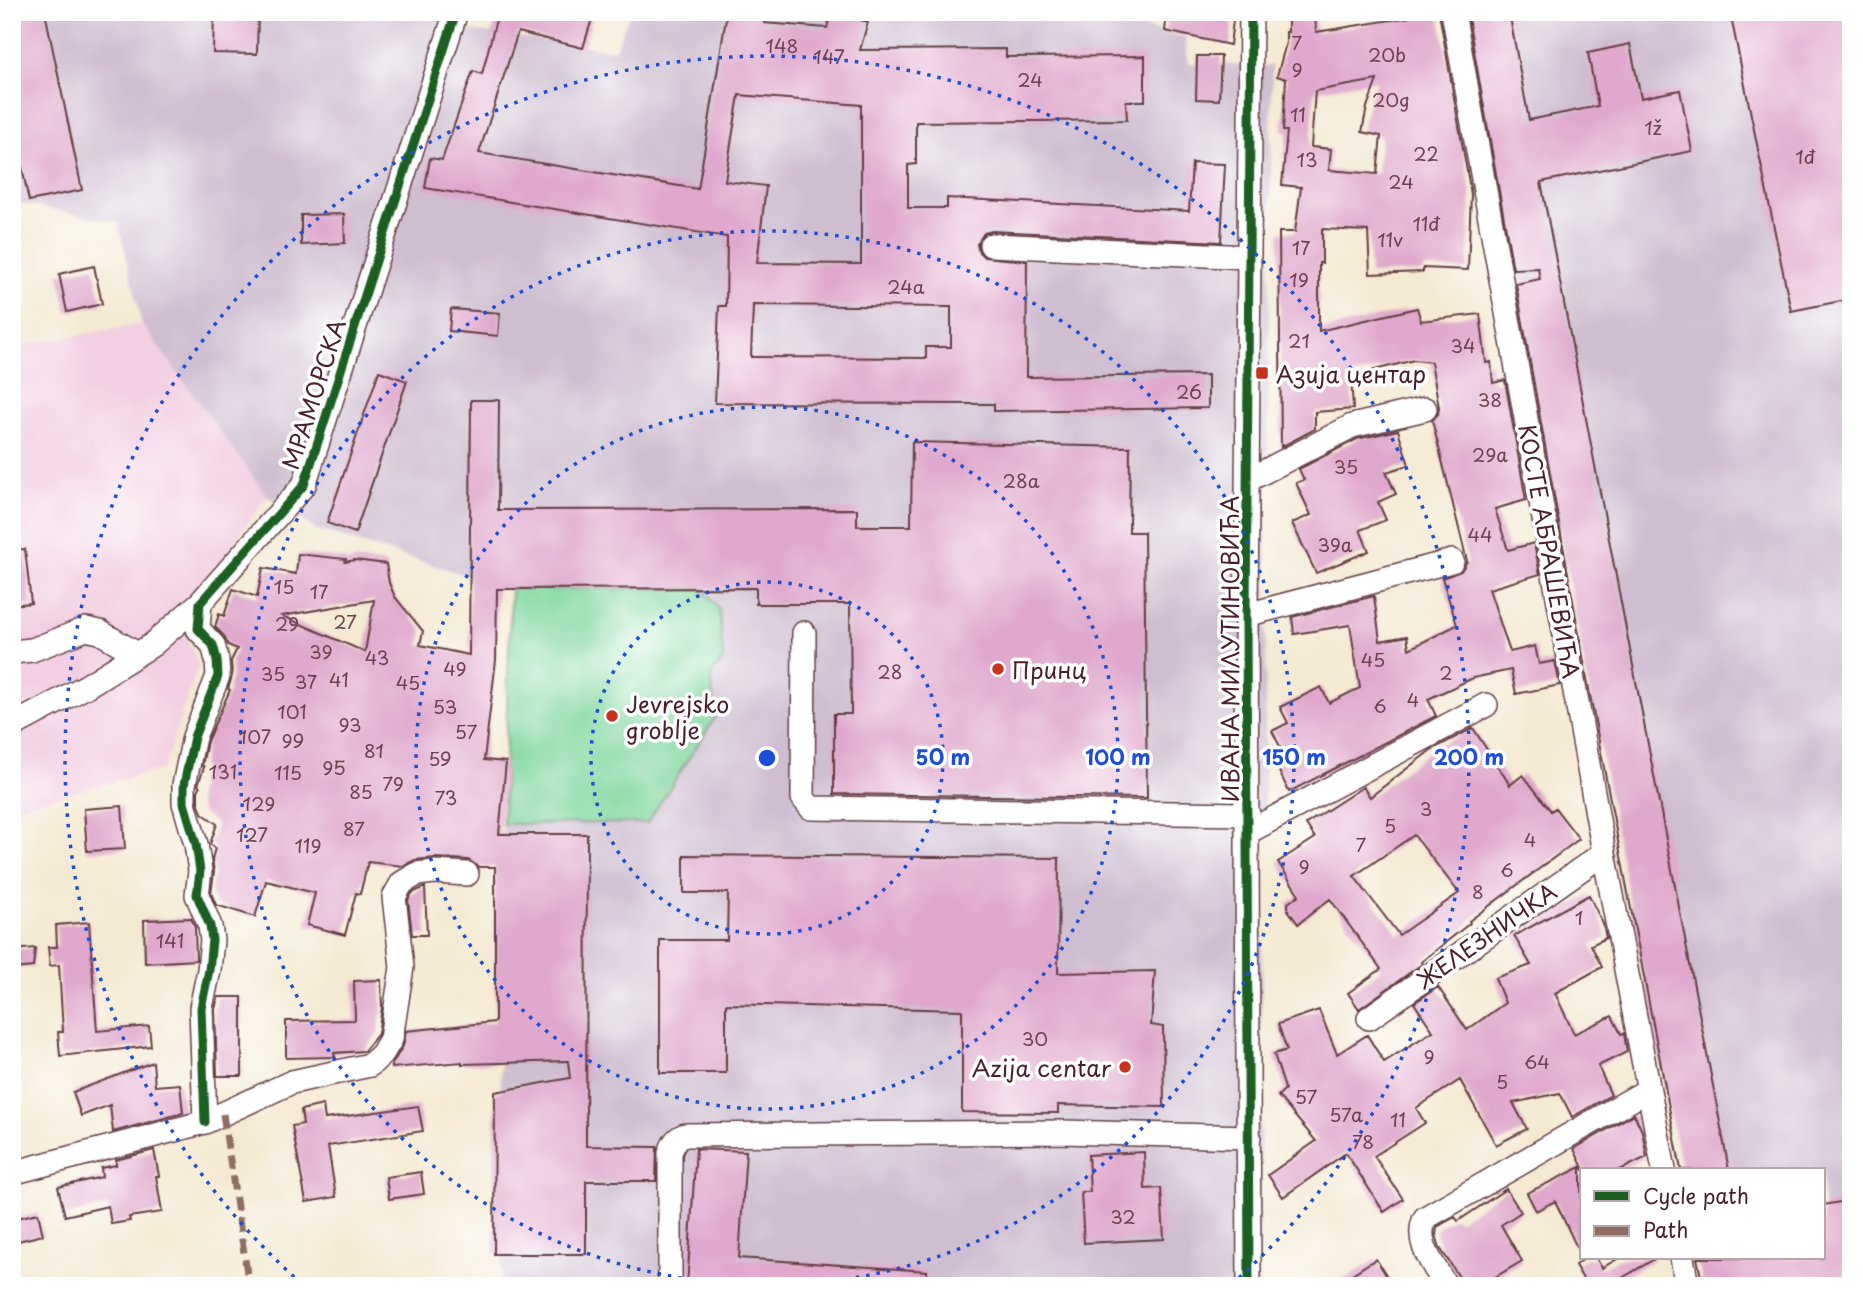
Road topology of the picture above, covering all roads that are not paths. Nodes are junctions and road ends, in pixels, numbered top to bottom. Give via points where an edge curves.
1 (456, 12) edge
2 (1251, 12) edge
3 (1453, 12) edge
4 (991, 245) dead end
5 (1249, 257) junction
6 (1425, 410) dead end
7 (1248, 480) junction
8 (1452, 561) dead end
9 (200, 603) junction
10 (1246, 615) junction
11 (804, 633) dead end
12 (12, 652) edge
13 (137, 654) junction
14 (1486, 705) dead end
15 (12, 726) edge
16 (1248, 823) junction
17 (1604, 853) junction
18 (467, 874) dead end
19 (1369, 1018) dead end
20 (1648, 1090) junction
21 (205, 1122) junction
22 (1249, 1137) junction
23 (1664, 1168) edge
24 (12, 1173) edge
25 (1682, 1260) edge
26 (670, 1286) edge
27 (1249, 1286) edge
28 (1446, 1286) edge
29 (1687, 1286) edge

1 - 9 street, МРАМОРСКА via 304,485
2 - 5 street, ИВАНА МИЛУТИНОВИЋА
3 - 17 street, КОСТЕ АБРАШЕВИЋА
4 - 5 street
5 - 7 street, ИВАНА МИЛУТИНОВИЋА
6 - 7 street via 1352,426
7 - 10 street, ИВАНА МИЛУТИНОВИЋА
8 - 10 street
9 - 13 street, МРАМОРСКА
9 - 21 street via 198,629 213,645 218,676 194,737 184,794 200,871 197,895 212,940 201,1008
10 - 16 street, ИВАНА МИЛУТИНОВИЋА
11 - 16 street via 803,798 811,808
12 - 13 street via 32,650 86,629
13 - 15 street, МРАМОРСКА
14 - 16 street
16 - 22 street, ИВАНА МИЛУТИНОВИЋА
17 - 19 street, ЖЕЛЕЗНИЧКА
17 - 20 street, КОСТЕ АБРАШЕВИЋА
18 - 21 street via 417,874 402,883 394,897 402,967 391,1039 382,1054 370,1065 292,1082
20 - 23 street, КОСТЕ АБРАШЕВИЋА
20 - 28 street via 1424,1218 1423,1246
21 - 24 street
22 - 26 street via 1062,1132 685,1135 678,1137 670,1153
22 - 27 street, ИВАНА МИЛУТИНОВИЋА
25 - 29 street

